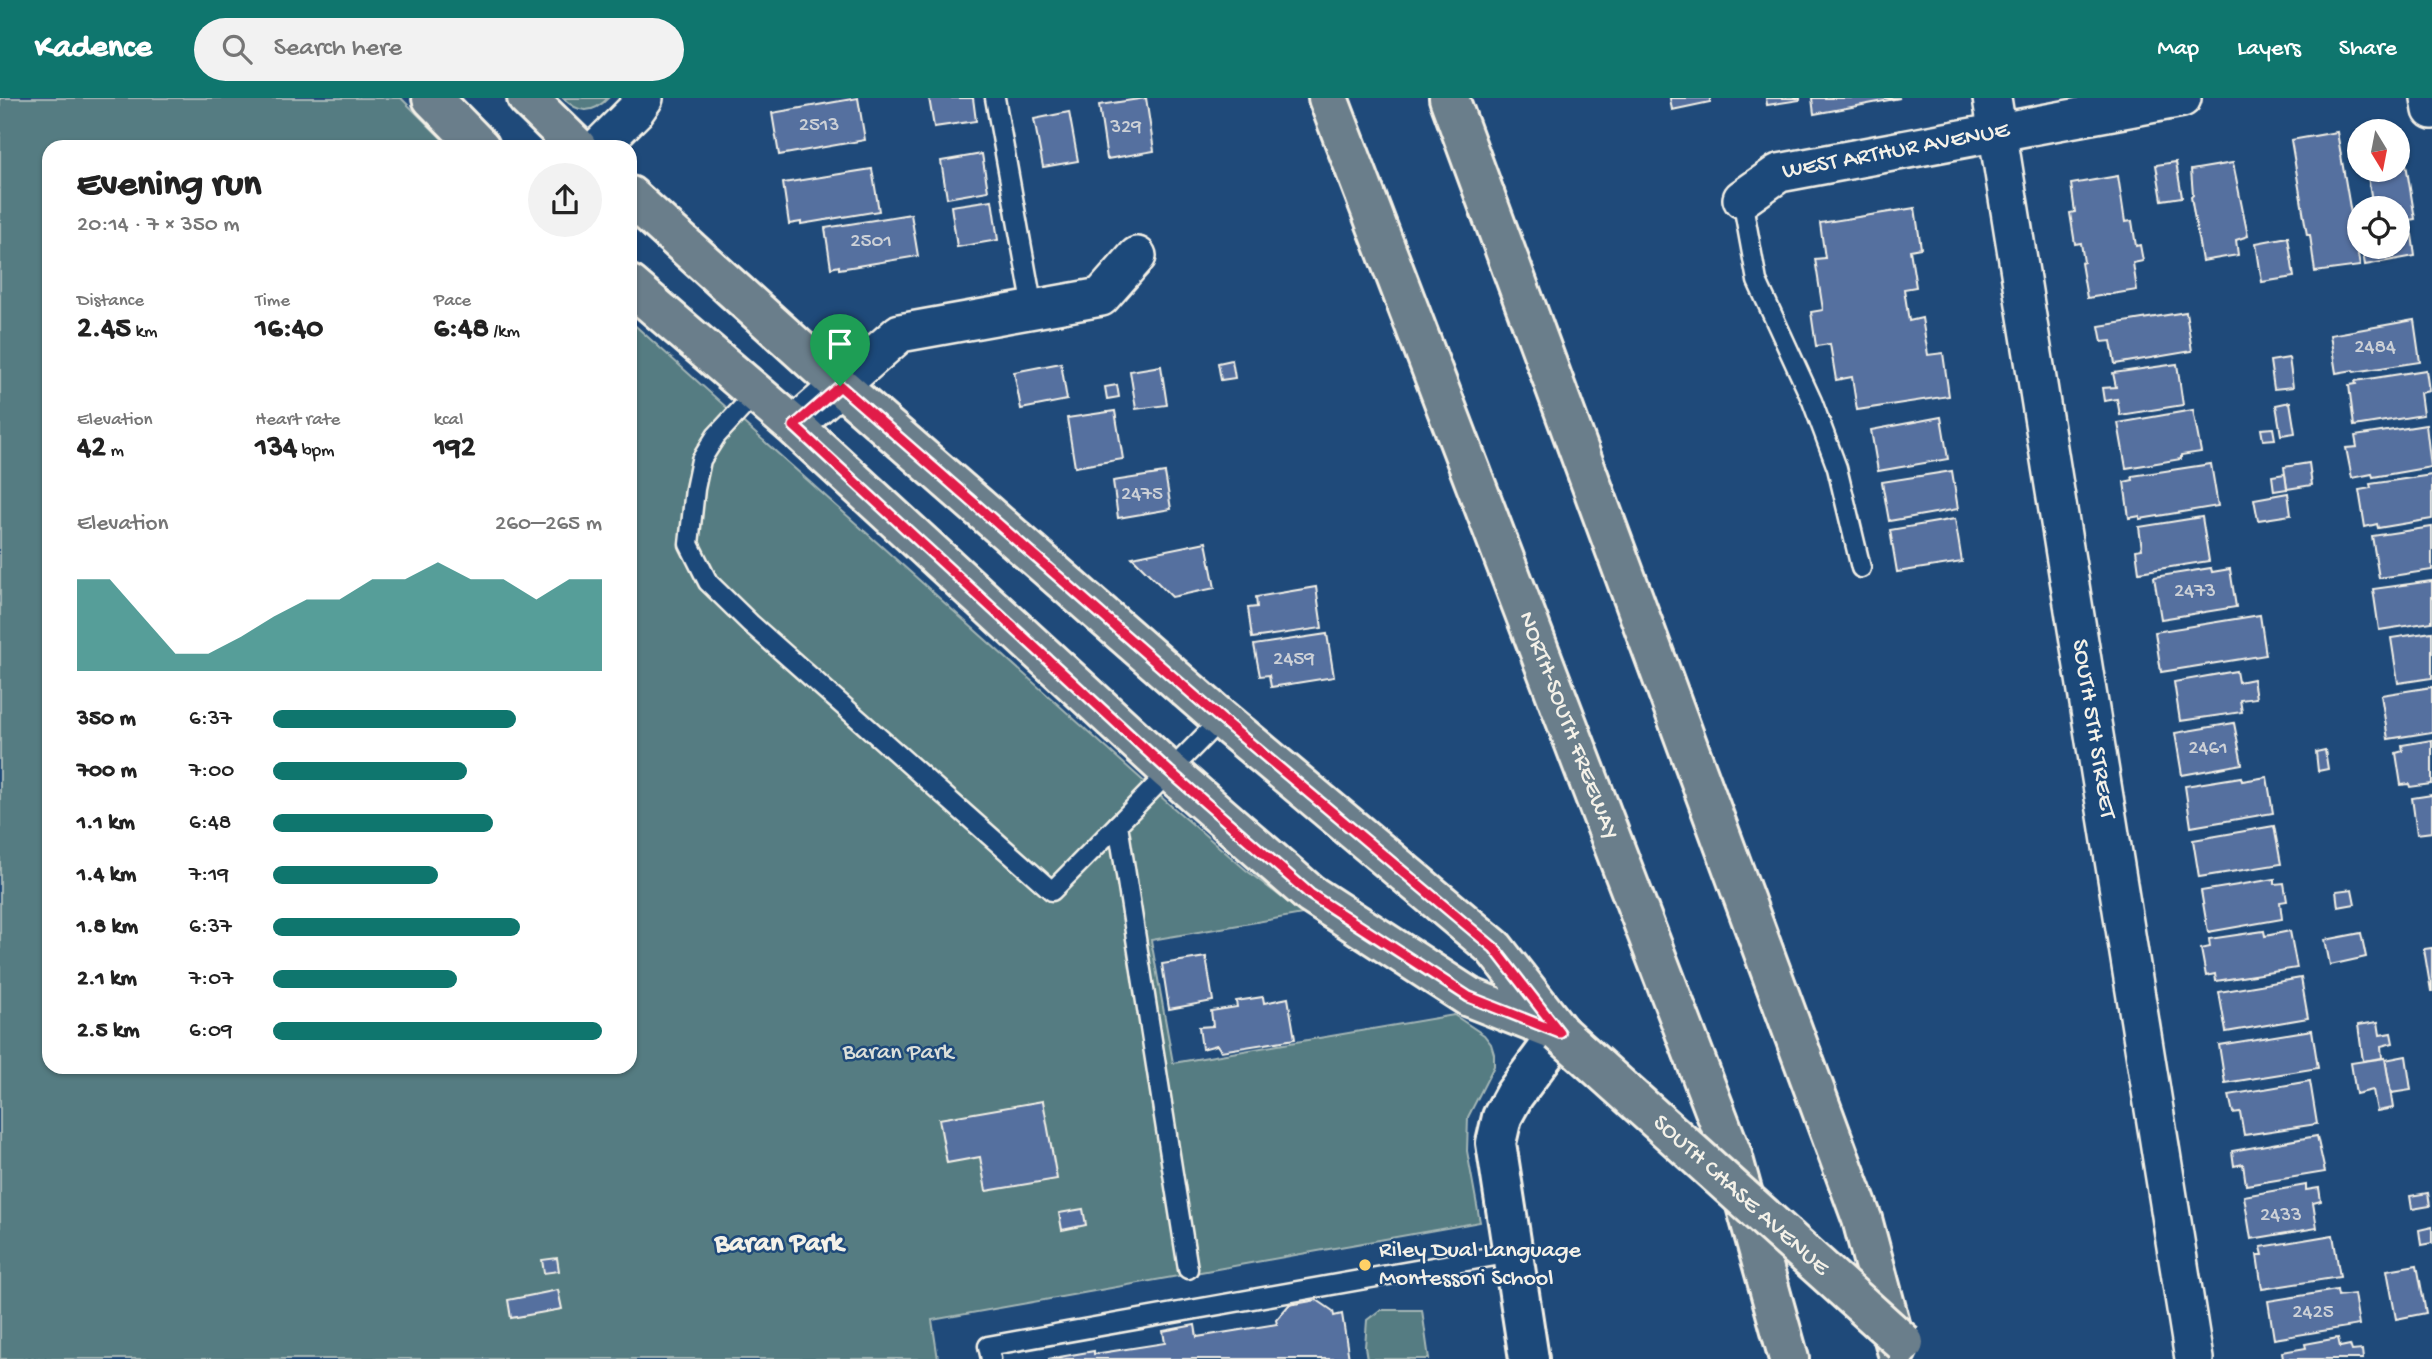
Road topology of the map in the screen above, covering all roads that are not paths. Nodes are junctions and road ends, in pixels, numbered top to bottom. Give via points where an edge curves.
1 (432, 98) edge
2 (527, 98) edge
3 (644, 98) edge
4 (995, 98) edge
5 (1328, 98) edge
6 (1449, 98) edge
7 (2182, 98) edge
8 (2430, 98) edge
9 (2432, 110) edge
10 (1994, 115) edge
11 (473, 140) edge
12 (570, 140) edge
13 (605, 140) edge
14 (1742, 199) joint
15 (637, 202) edge
16 (1137, 256) dead end
17 (637, 291) edge
18 (1033, 309) junction
19 (840, 386) junction
20 (756, 393) junction
21 (794, 426) junction
22 (1861, 568) dead end
23 (1221, 719) junction
24 (1169, 771) junction
25 (1118, 824) junction
26 (1560, 1033) junction
27 (1512, 1253) junction
28 (1188, 1269) dead end
29 (991, 1359) edge
30 (1529, 1359) edge
31 (1789, 1359) edge
32 (1900, 1359) edge
33 (1922, 1359) edge
34 (2194, 1359) edge

1 - 11 main road
2 - 12 main road
3 - 13 street
4 - 18 lane
5 - 31 main road, NORTH-SOUTH FREEWAY via 1732,1155
6 - 32 main road via 1863,1219
7 - 10 street, WEST ARTHUR AVENUE
8 - 9 street
10 - 14 street, WEST ARTHUR AVENUE via 1779,173
10 - 34 street, SOUTH 5TH STREET
14 - 22 lane via 1757,281 1837,468
15 - 19 main road, SOUTH CHASE AVENUE
16 - 18 street via 1101,297
17 - 20 main road, SOUTH CHASE AVENUE
18 - 19 street via 900,333
19 - 21 street
19 - 23 main road, SOUTH CHASE AVENUE
20 - 21 main road, SOUTH CHASE AVENUE
20 - 25 lane via 716,436 701,460 689,544 708,582 1052,891
21 - 24 main road, SOUTH CHASE AVENUE
23 - 24 lane
23 - 26 main road, SOUTH CHASE AVENUE via 1494,948
24 - 25 lane
24 - 26 main road, SOUTH CHASE AVENUE via 1310,894 1469,997
25 - 28 lane
26 - 27 street via 1514,1095 1502,1117 1496,1143
26 - 33 main road, SOUTH CHASE AVENUE, bridge
27 - 29 lane via 988,1346
27 - 30 street

